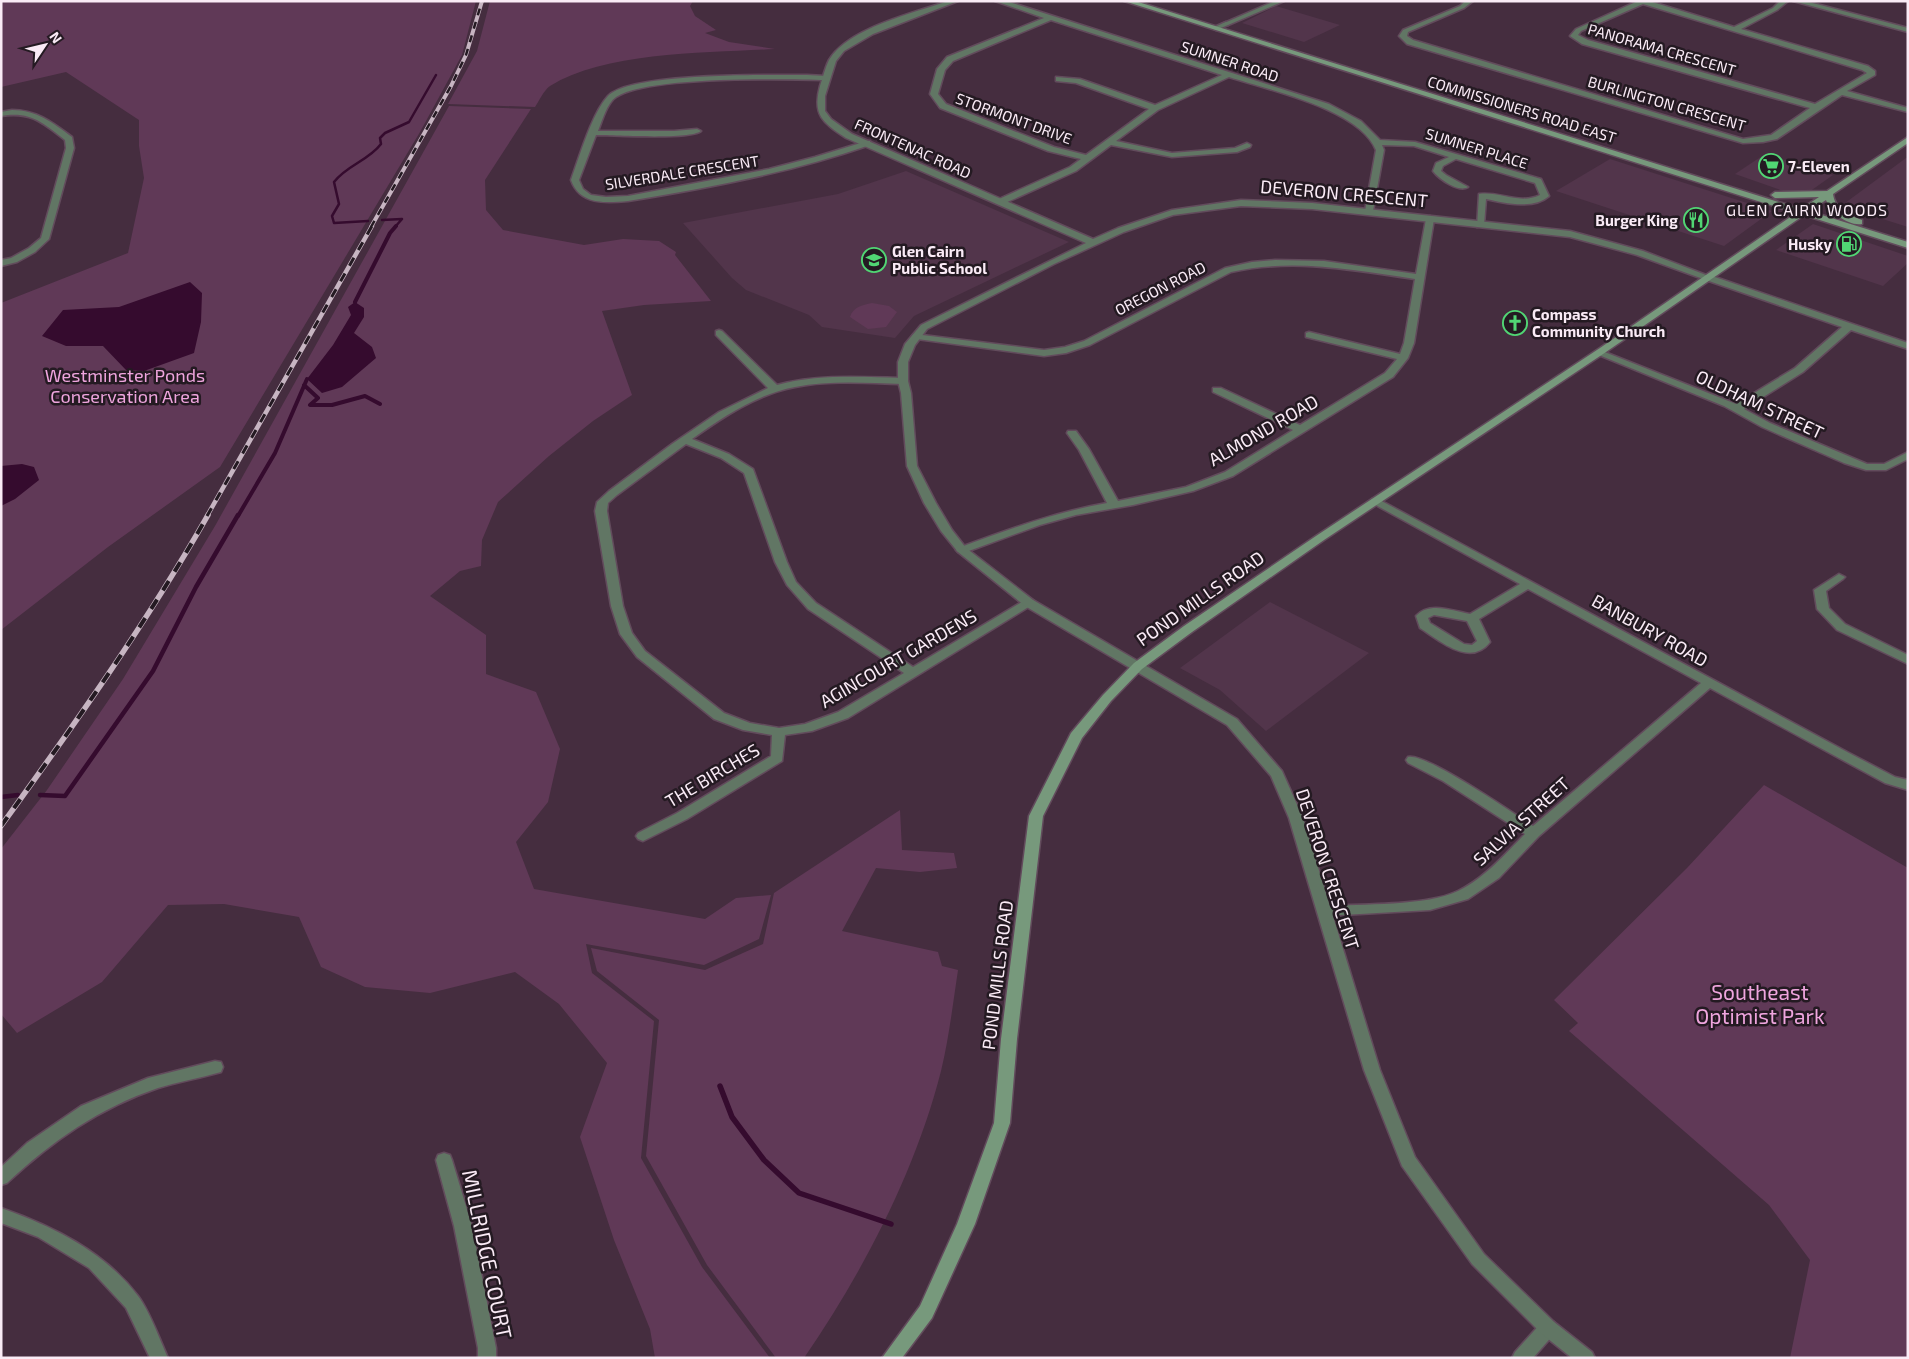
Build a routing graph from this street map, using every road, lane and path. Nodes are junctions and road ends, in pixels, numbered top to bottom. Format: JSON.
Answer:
{"nodes":[{"id":1,"x":955,"y":1,"type":"edge"},
{"id":2,"x":998,"y":1,"type":"edge"},
{"id":3,"x":1127,"y":1,"type":"edge"},
{"id":4,"x":1148,"y":1,"type":"edge"},
{"id":5,"x":1281,"y":1,"type":"edge"},
{"id":6,"x":1470,"y":1,"type":"edge"},
{"id":7,"x":1641,"y":1,"type":"edge"},
{"id":8,"x":1785,"y":1,"type":"edge"},
{"id":9,"x":1796,"y":1,"type":"edge"},
{"id":10,"x":1050,"y":18,"type":"junction"},
{"id":11,"x":1226,"y":24,"type":"junction"},
{"id":12,"x":1216,"y":28,"type":"junction"},
{"id":13,"x":1735,"y":29,"type":"junction"},
{"id":14,"x":1908,"y":30,"type":"edge"},
{"id":15,"x":1228,"y":75,"type":"junction"},
{"id":16,"x":826,"y":78,"type":"junction"},
{"id":17,"x":1059,"y":79,"type":"dead end"},
{"id":18,"x":1841,"y":92,"type":"junction"},
{"id":19,"x":1816,"y":107,"type":"junction"},
{"id":20,"x":1155,"y":108,"type":"junction"},
{"id":21,"x":1908,"y":110,"type":"edge"},
{"id":22,"x":1,"y":114,"type":"edge"},
{"id":23,"x":697,"y":131,"type":"dead end"},
{"id":24,"x":594,"y":133,"type":"junction"},
{"id":25,"x":1908,"y":139,"type":"edge"},
{"id":26,"x":1110,"y":142,"type":"junction"},
{"id":27,"x":1378,"y":142,"type":"junction"},
{"id":28,"x":867,"y":143,"type":"junction"},
{"id":29,"x":1247,"y":145,"type":"dead end"},
{"id":30,"x":1456,"y":156,"type":"junction"},
{"id":31,"x":1087,"y":158,"type":"junction"},
{"id":32,"x":1464,"y":187,"type":"dead end"},
{"id":33,"x":1829,"y":193,"type":"junction"},
{"id":34,"x":1775,"y":195,"type":"junction"},
{"id":35,"x":1758,"y":197,"type":"junction"},
{"id":36,"x":1002,"y":201,"type":"junction"},
{"id":37,"x":1807,"y":209,"type":"junction"},
{"id":38,"x":1369,"y":211,"type":"junction"},
{"id":39,"x":1430,"y":219,"type":"junction"},
{"id":40,"x":1840,"y":223,"type":"junction"},
{"id":41,"x":1861,"y":223,"type":"junction"},
{"id":42,"x":1480,"y":224,"type":"junction"},
{"id":43,"x":1786,"y":224,"type":"junction"},
{"id":44,"x":1908,"y":237,"type":"edge"},
{"id":45,"x":1092,"y":242,"type":"junction"},
{"id":46,"x":1908,"y":244,"type":"edge"},
{"id":47,"x":1,"y":263,"type":"edge"},
{"id":48,"x":1421,"y":277,"type":"junction"},
{"id":49,"x":1709,"y":278,"type":"junction"},
{"id":50,"x":1849,"y":326,"type":"junction"},
{"id":51,"x":720,"y":333,"type":"dead end"},
{"id":52,"x":1309,"y":335,"type":"dead end"},
{"id":53,"x":917,"y":336,"type":"junction"},
{"id":54,"x":1908,"y":346,"type":"edge"},
{"id":55,"x":1599,"y":353,"type":"junction"},
{"id":56,"x":1403,"y":358,"type":"junction"},
{"id":57,"x":903,"y":381,"type":"junction"},
{"id":58,"x":774,"y":388,"type":"junction"},
{"id":59,"x":1217,"y":390,"type":"dead end"},
{"id":60,"x":1736,"y":409,"type":"junction"},
{"id":61,"x":1300,"y":429,"type":"junction"},
{"id":62,"x":1072,"y":433,"type":"dead end"},
{"id":63,"x":686,"y":440,"type":"junction"},
{"id":64,"x":1908,"y":455,"type":"edge"},
{"id":65,"x":1376,"y":501,"type":"junction"},
{"id":66,"x":1114,"y":505,"type":"junction"},
{"id":67,"x":962,"y":550,"type":"junction"},
{"id":68,"x":1839,"y":578,"type":"dead end"},
{"id":69,"x":1528,"y":584,"type":"junction"},
{"id":70,"x":1029,"y":603,"type":"junction"},
{"id":71,"x":1472,"y":618,"type":"junction"},
{"id":72,"x":1908,"y":660,"type":"edge"},
{"id":73,"x":1138,"y":666,"type":"junction"},
{"id":74,"x":912,"y":672,"type":"junction"},
{"id":75,"x":1710,"y":682,"type":"junction"},
{"id":76,"x":779,"y":732,"type":"junction"},
{"id":77,"x":1413,"y":760,"type":"dead end"},
{"id":78,"x":1908,"y":785,"type":"edge"},
{"id":79,"x":1534,"y":833,"type":"junction"},
{"id":80,"x":643,"y":836,"type":"dead end"},
{"id":81,"x":1325,"y":911,"type":"junction"},
{"id":82,"x":215,"y":1067,"type":"dead end"},
{"id":83,"x":444,"y":1160,"type":"dead end"},
{"id":84,"x":1,"y":1178,"type":"edge"},
{"id":85,"x":1,"y":1215,"type":"edge"},
{"id":86,"x":1548,"y":1328,"type":"junction"},
{"id":87,"x":159,"y":1358,"type":"edge"},
{"id":88,"x":487,"y":1358,"type":"edge"},
{"id":89,"x":892,"y":1358,"type":"edge"},
{"id":90,"x":1521,"y":1358,"type":"edge"},
{"id":91,"x":1586,"y":1358,"type":"edge"}],
"edges":[{"from":1,"to":16,"type":"street","name":"FRONTENAC ROAD"},
{"from":2,"to":10,"type":"street","name":"SUMNER ROAD"},
{"from":3,"to":12,"type":"main road","name":"COMMISSIONERS ROAD EAST"},
{"from":4,"to":11,"type":"main road","name":"COMMISSIONERS ROAD EAST"},
{"from":5,"to":11,"type":"street"},
{"from":6,"to":19,"type":"street","name":"BURLINGTON CRESCENT"},
{"from":7,"to":13,"type":"street","name":"BURLINGTON CRESCENT"},
{"from":7,"to":19,"type":"street","name":"PANORAMA CRESCENT"},
{"from":8,"to":13,"type":"street"},
{"from":9,"to":14,"type":"street"},
{"from":10,"to":15,"type":"street","name":"SUMNER ROAD"},
{"from":10,"to":31,"type":"street","name":"STORMONT DRIVE"},
{"from":11,"to":12,"type":"street"},
{"from":11,"to":34,"type":"main road","name":"COMMISSIONERS ROAD EAST"},
{"from":12,"to":35,"type":"main road","name":"COMMISSIONERS ROAD EAST"},
{"from":13,"to":18,"type":"street","name":"BURLINGTON CRESCENT"},
{"from":15,"to":20,"type":"street"},
{"from":15,"to":27,"type":"street","name":"SUMNER ROAD"},
{"from":16,"to":24,"type":"street","name":"SILVERDALE CRESCENT"},
{"from":16,"to":28,"type":"street","name":"FRONTENAC ROAD"},
{"from":17,"to":20,"type":"street"},
{"from":18,"to":19,"type":"street","name":"BURLINGTON CRESCENT"},
{"from":18,"to":21,"type":"street"},
{"from":20,"to":26,"type":"street"},
{"from":22,"to":47,"type":"street"},
{"from":23,"to":24,"type":"street"},
{"from":24,"to":28,"type":"street","name":"SILVERDALE CRESCENT"},
{"from":25,"to":33,"type":"main road","name":"POND MILLS ROAD"},
{"from":26,"to":29,"type":"street"},
{"from":26,"to":31,"type":"street"},
{"from":27,"to":30,"type":"street","name":"SUMNER PLACE"},
{"from":27,"to":38,"type":"street"},
{"from":28,"to":36,"type":"street","name":"FRONTENAC ROAD"},
{"from":30,"to":32,"type":"street"},
{"from":30,"to":42,"type":"street","name":"SUMNER PLACE"},
{"from":31,"to":36,"type":"street"},
{"from":33,"to":34,"type":"main road"},
{"from":33,"to":37,"type":"main road","name":"POND MILLS ROAD"},
{"from":33,"to":41,"type":"main road"},
{"from":34,"to":37,"type":"main road","name":"COMMISSIONERS ROAD EAST"},
{"from":35,"to":37,"type":"main road","name":"COMMISSIONERS ROAD EAST"},
{"from":35,"to":43,"type":"main road"},
{"from":36,"to":45,"type":"street","name":"FRONTENAC ROAD"},
{"from":37,"to":40,"type":"main road","name":"COMMISSIONERS ROAD EAST"},
{"from":37,"to":41,"type":"main road","name":"COMMISSIONERS ROAD EAST"},
{"from":37,"to":43,"type":"main road","name":"POND MILLS ROAD"},
{"from":38,"to":39,"type":"street","name":"DEVERON CRESCENT"},
{"from":38,"to":45,"type":"street","name":"DEVERON CRESCENT"},
{"from":39,"to":42,"type":"street","name":"DEVERON CRESCENT"},
{"from":39,"to":48,"type":"street","name":"ALMOND ROAD"},
{"from":40,"to":43,"type":"main road"},
{"from":40,"to":46,"type":"main road","name":"COMMISSIONERS ROAD EAST"},
{"from":41,"to":44,"type":"main road","name":"COMMISSIONERS ROAD EAST"},
{"from":42,"to":49,"type":"street","name":"DEVERON CRESCENT"},
{"from":43,"to":49,"type":"main road","name":"POND MILLS ROAD"},
{"from":45,"to":53,"type":"street","name":"DEVERON CRESCENT"},
{"from":48,"to":53,"type":"street","name":"OREGON ROAD"},
{"from":48,"to":56,"type":"street","name":"ALMOND ROAD"},
{"from":49,"to":50,"type":"street"},
{"from":49,"to":55,"type":"main road","name":"POND MILLS ROAD"},
{"from":50,"to":54,"type":"street"},
{"from":50,"to":60,"type":"street"},
{"from":51,"to":58,"type":"street"},
{"from":52,"to":56,"type":"street"},
{"from":53,"to":57,"type":"street","name":"DEVERON CRESCENT"},
{"from":55,"to":60,"type":"street","name":"OLDHAM STREET"},
{"from":55,"to":65,"type":"main road","name":"POND MILLS ROAD"},
{"from":56,"to":61,"type":"street","name":"ALMOND ROAD"},
{"from":57,"to":58,"type":"street","name":"AGINCOURT GARDENS"},
{"from":57,"to":67,"type":"street","name":"DEVERON CRESCENT"},
{"from":58,"to":63,"type":"street","name":"AGINCOURT GARDENS"},
{"from":59,"to":61,"type":"street"},
{"from":60,"to":64,"type":"street","name":"OLDHAM STREET"},
{"from":61,"to":66,"type":"street","name":"ALMOND ROAD"},
{"from":62,"to":66,"type":"street"},
{"from":63,"to":74,"type":"street"},
{"from":63,"to":76,"type":"street","name":"AGINCOURT GARDENS"},
{"from":65,"to":69,"type":"street","name":"BANBURY ROAD"},
{"from":65,"to":73,"type":"main road","name":"POND MILLS ROAD"},
{"from":66,"to":67,"type":"street","name":"ALMOND ROAD"},
{"from":67,"to":70,"type":"street","name":"DEVERON CRESCENT"},
{"from":68,"to":72,"type":"street"},
{"from":69,"to":71,"type":"street"},
{"from":69,"to":75,"type":"street","name":"BANBURY ROAD"},
{"from":70,"to":73,"type":"street","name":"DEVERON CRESCENT"},
{"from":70,"to":74,"type":"street","name":"AGINCOURT GARDENS"},
{"from":71,"to":71,"type":"street"},
{"from":73,"to":81,"type":"street","name":"DEVERON CRESCENT"},
{"from":73,"to":89,"type":"main road","name":"POND MILLS ROAD"},
{"from":74,"to":76,"type":"street","name":"AGINCOURT GARDENS"},
{"from":75,"to":78,"type":"street","name":"BANBURY ROAD"},
{"from":75,"to":79,"type":"street","name":"SALVIA STREET"},
{"from":76,"to":80,"type":"street","name":"THE BIRCHES"},
{"from":77,"to":79,"type":"street"},
{"from":79,"to":81,"type":"street","name":"SALVIA STREET"},
{"from":81,"to":86,"type":"street","name":"DEVERON CRESCENT"},
{"from":82,"to":84,"type":"street"},
{"from":83,"to":88,"type":"street","name":"MILLRIDGE COURT"},
{"from":85,"to":87,"type":"street"},
{"from":86,"to":90,"type":"street"},
{"from":86,"to":91,"type":"street","name":"DEVERON CRESCENT"}]}
